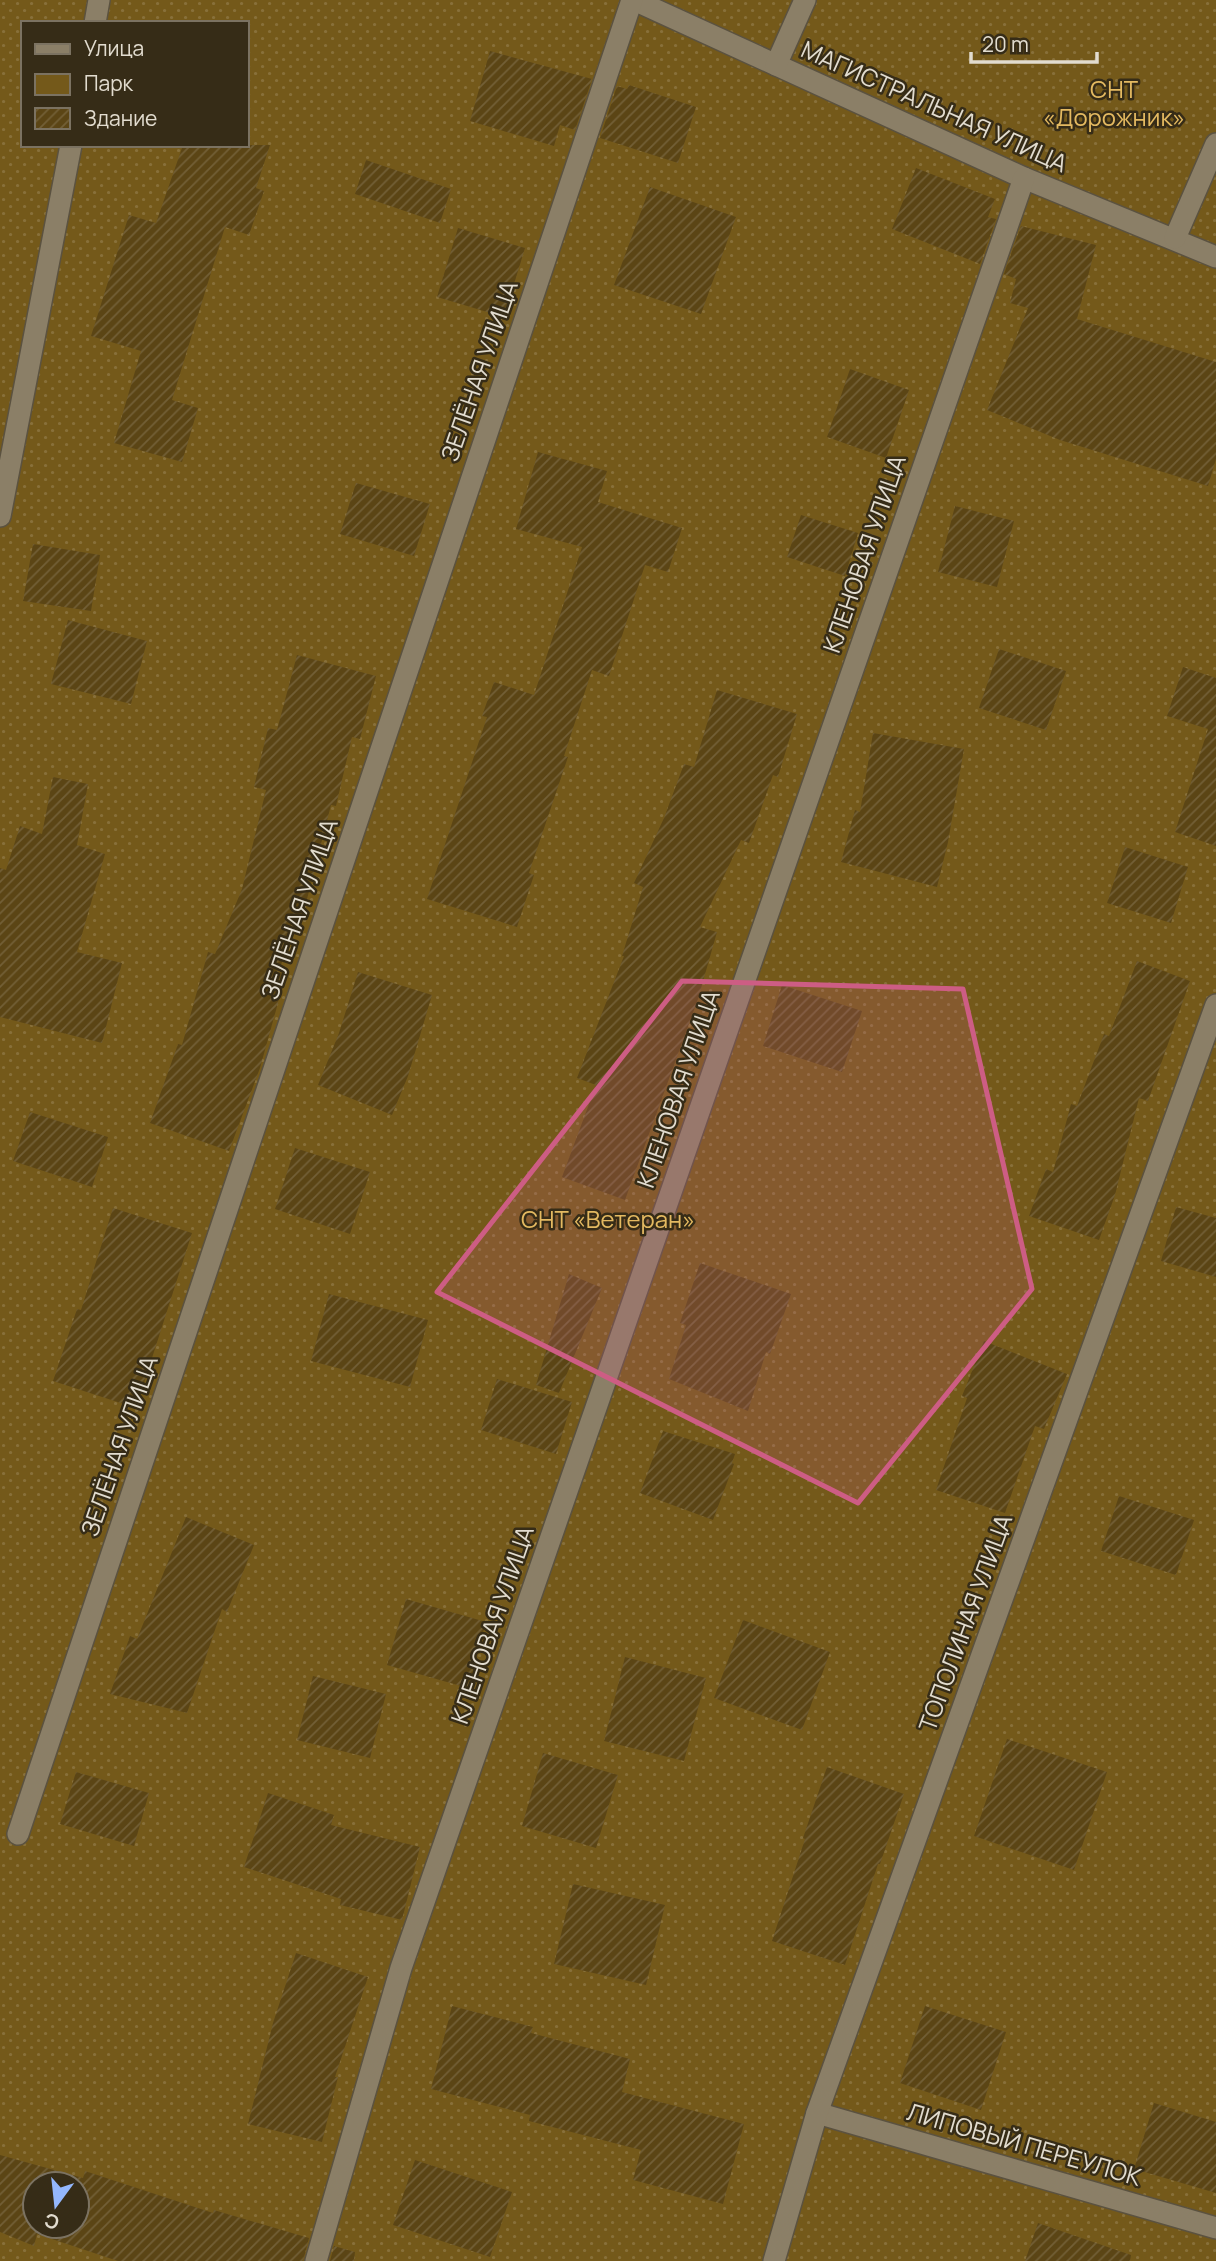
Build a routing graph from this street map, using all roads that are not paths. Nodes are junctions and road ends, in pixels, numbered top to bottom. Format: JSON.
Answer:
{"nodes":[{"id":1,"x":99,"y":0,"type":"edge"},
{"id":2,"x":633,"y":0,"type":"edge"},
{"id":3,"x":806,"y":0,"type":"edge"},
{"id":4,"x":95,"y":21,"type":"edge"},
{"id":5,"x":776,"y":65,"type":"junction"},
{"id":6,"x":1216,"y":144,"type":"edge"},
{"id":7,"x":71,"y":147,"type":"edge"},
{"id":8,"x":1024,"y":177,"type":"junction"},
{"id":9,"x":1175,"y":238,"type":"junction"},
{"id":10,"x":1216,"y":257,"type":"edge"},
{"id":11,"x":0,"y":516,"type":"edge"},
{"id":12,"x":1216,"y":1005,"type":"edge"},
{"id":13,"x":18,"y":1834,"type":"dead end"},
{"id":14,"x":817,"y":2113,"type":"junction"},
{"id":15,"x":1216,"y":2228,"type":"edge"},
{"id":16,"x":316,"y":2261,"type":"edge"},
{"id":17,"x":774,"y":2261,"type":"edge"}],
"edges":[{"from":1,"to":4,"type":"street"},
{"from":2,"to":5,"type":"street","name":"МАГИСТРАЛЬНАЯ УЛИЦА"},
{"from":2,"to":13,"type":"street","name":"ЗЕЛЁНАЯ УЛИЦА"},
{"from":3,"to":5,"type":"street"},
{"from":5,"to":8,"type":"street","name":"МАГИСТРАЛЬНАЯ УЛИЦА"},
{"from":6,"to":9,"type":"street"},
{"from":7,"to":11,"type":"street"},
{"from":8,"to":9,"type":"street","name":"МАГИСТРАЛЬНАЯ УЛИЦА"},
{"from":8,"to":16,"type":"street","name":"КЛЕНОВАЯ УЛИЦА"},
{"from":9,"to":10,"type":"street","name":"МАГИСТРАЛЬНАЯ УЛИЦА"},
{"from":12,"to":14,"type":"street","name":"ТОПОЛИНАЯ УЛИЦА"},
{"from":14,"to":15,"type":"street","name":"ЛИПОВЫЙ ПЕРЕУЛОК"},
{"from":14,"to":17,"type":"street","name":"ТОПОЛИНАЯ УЛИЦА"}]}
